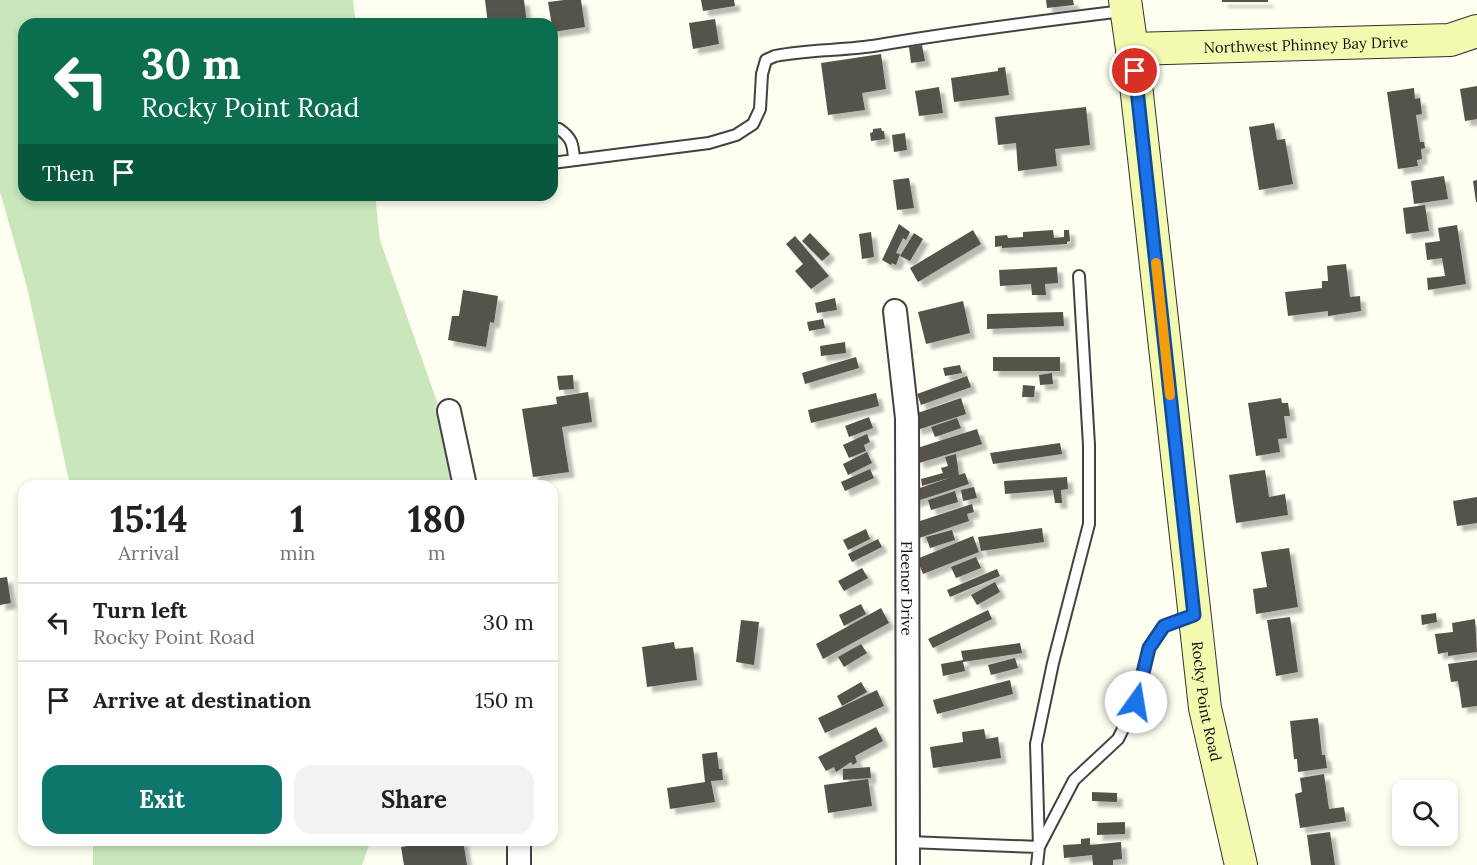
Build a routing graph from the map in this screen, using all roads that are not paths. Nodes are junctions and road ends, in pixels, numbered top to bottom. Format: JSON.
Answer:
{"nodes":[{"id":1,"x":1126,"y":5,"type":"edge"},
{"id":2,"x":1477,"y":32,"type":"edge"},
{"id":3,"x":1132,"y":49,"type":"junction"},
{"id":4,"x":558,"y":129,"type":"edge"},
{"id":5,"x":574,"y":159,"type":"junction"},
{"id":6,"x":558,"y":162,"type":"edge"},
{"id":7,"x":1078,"y":276,"type":"dead end"},
{"id":8,"x":895,"y":311,"type":"dead end"},
{"id":9,"x":449,"y":411,"type":"dead end"},
{"id":10,"x":464,"y":480,"type":"edge"},
{"id":11,"x":1194,"y":615,"type":"junction"},
{"id":12,"x":908,"y":842,"type":"junction"},
{"id":13,"x":519,"y":846,"type":"edge"},
{"id":14,"x":1039,"y":847,"type":"junction"},
{"id":15,"x":519,"y":865,"type":"edge"},
{"id":16,"x":908,"y":865,"type":"edge"},
{"id":17,"x":1037,"y":865,"type":"edge"},
{"id":18,"x":1241,"y":865,"type":"edge"}],
"edges":[{"from":1,"to":3,"type":"street","name":"Rocky Point Road"},
{"from":1,"to":5,"type":"lane"},
{"from":2,"to":3,"type":"street","name":"Northwest Phinney Bay Drive"},
{"from":3,"to":11,"type":"street","name":"Rocky Point Road"},
{"from":4,"to":5,"type":"lane"},
{"from":5,"to":6,"type":"lane"},
{"from":7,"to":14,"type":"lane"},
{"from":8,"to":12,"type":"street","name":"Fleenor Drive"},
{"from":9,"to":10,"type":"street"},
{"from":11,"to":14,"type":"lane"},
{"from":11,"to":18,"type":"street","name":"Rocky Point Road"},
{"from":12,"to":14,"type":"lane"},
{"from":12,"to":16,"type":"street","name":"Fleenor Drive"},
{"from":13,"to":15,"type":"street"},
{"from":14,"to":17,"type":"lane"}]}
